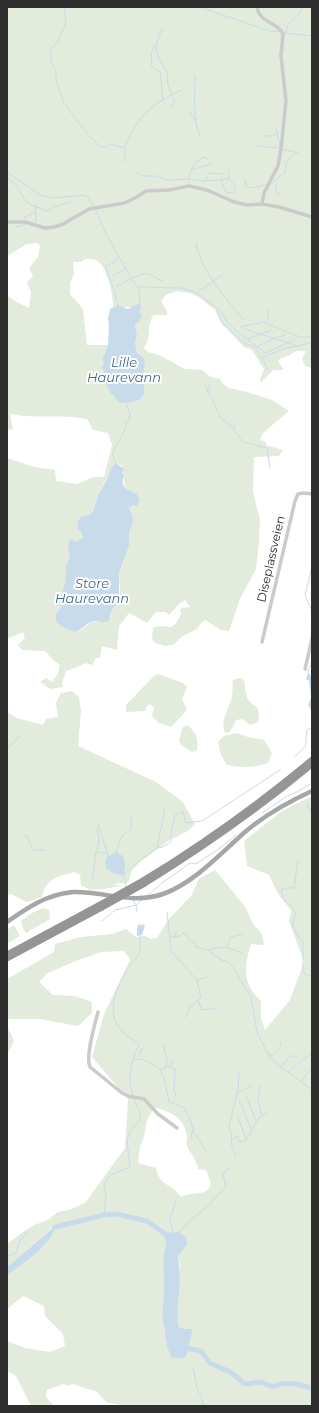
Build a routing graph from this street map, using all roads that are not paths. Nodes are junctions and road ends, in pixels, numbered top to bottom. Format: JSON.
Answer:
{"nodes":[{"id":1,"x":257,"y":7,"type":"edge"},
{"id":2,"x":262,"y":204,"type":"junction"},
{"id":3,"x":312,"y":217,"type":"edge"},
{"id":4,"x":7,"y":222,"type":"edge"},
{"id":5,"x":312,"y":494,"type":"edge"},
{"id":6,"x":312,"y":639,"type":"edge"},
{"id":7,"x":262,"y":642,"type":"dead end"},
{"id":8,"x":305,"y":668,"type":"dead end"},
{"id":9,"x":312,"y":759,"type":"edge"},
{"id":10,"x":312,"y":765,"type":"edge"},
{"id":11,"x":312,"y":792,"type":"edge"},
{"id":12,"x":144,"y":882,"type":"junction"},
{"id":13,"x":101,"y":906,"type":"junction"},
{"id":14,"x":7,"y":922,"type":"edge"},
{"id":15,"x":7,"y":954,"type":"edge"},
{"id":16,"x":7,"y":959,"type":"edge"},
{"id":17,"x":98,"y":1012,"type":"dead end"},
{"id":18,"x":177,"y":1128,"type":"dead end"}],
"edges":[{"from":1,"to":2,"type":"street"},
{"from":2,"to":3,"type":"street"},
{"from":2,"to":4,"type":"street"},
{"from":5,"to":7,"type":"street","name":"Diseplassveien"},
{"from":6,"to":8,"type":"street"},
{"from":9,"to":12,"type":"highway"},
{"from":10,"to":12,"type":"highway"},
{"from":11,"to":14,"type":"main road"},
{"from":12,"to":13,"type":"highway","bridge":true},
{"from":13,"to":15,"type":"highway"},
{"from":13,"to":16,"type":"highway"},
{"from":17,"to":18,"type":"street"}]}
